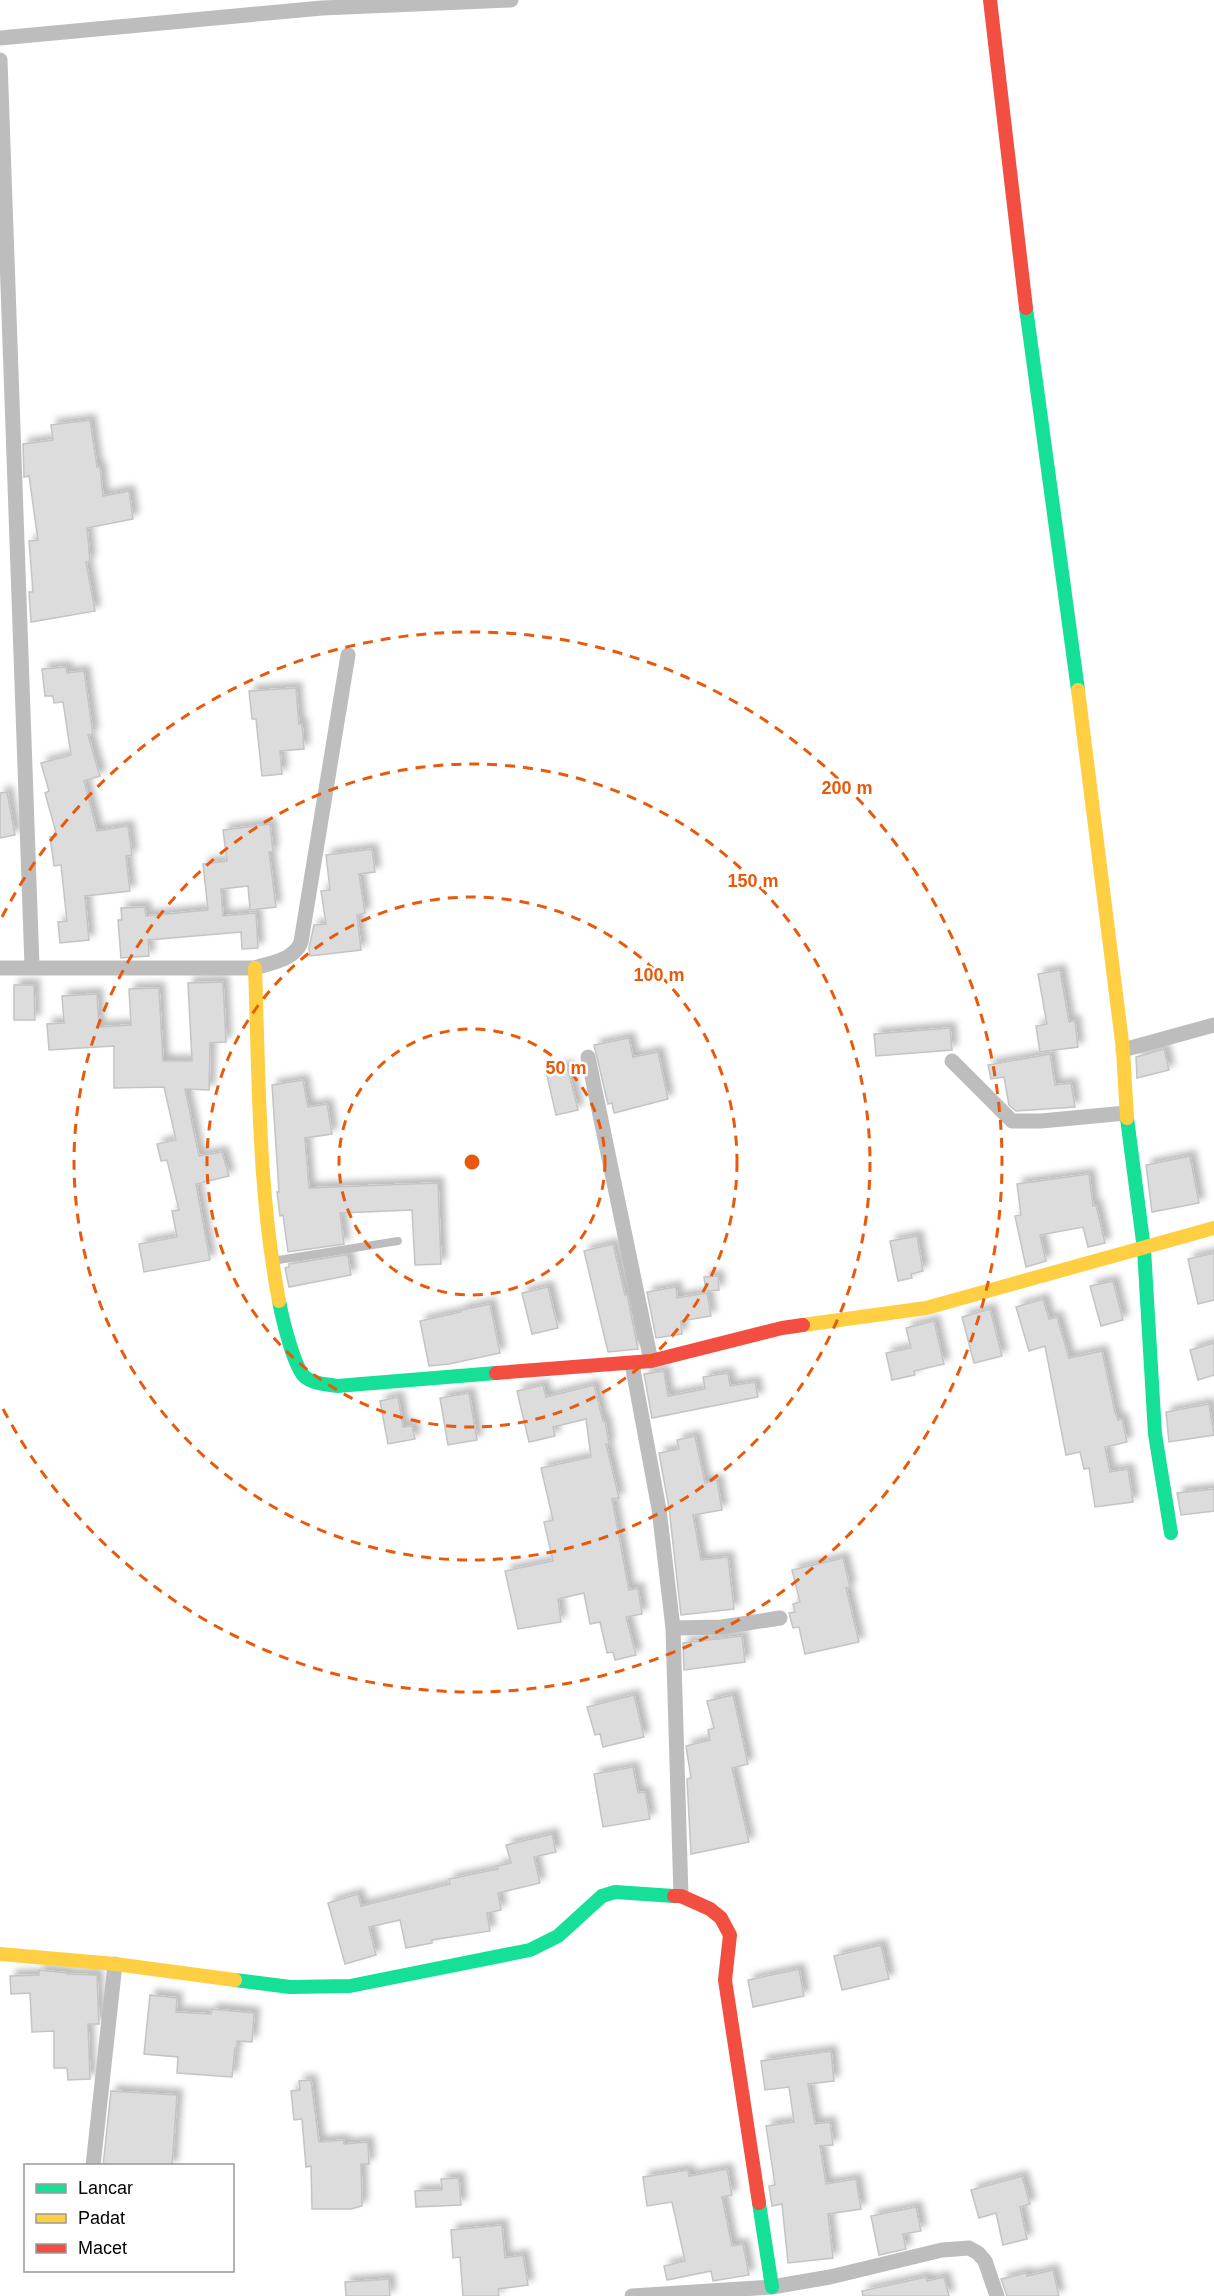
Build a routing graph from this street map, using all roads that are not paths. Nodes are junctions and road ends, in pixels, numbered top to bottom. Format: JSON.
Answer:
{"nodes":[{"id":1,"x":511,"y":0,"type":"edge"},
{"id":2,"x":990,"y":0,"type":"edge"},
{"id":3,"x":0,"y":38,"type":"edge"},
{"id":4,"x":0,"y":60,"type":"edge"},
{"id":5,"x":348,"y":655,"type":"dead end"},
{"id":6,"x":32,"y":966,"type":"junction"},
{"id":7,"x":0,"y":968,"type":"edge"},
{"id":8,"x":255,"y":968,"type":"junction"},
{"id":9,"x":1214,"y":1025,"type":"edge"},
{"id":10,"x":1123,"y":1050,"type":"junction"},
{"id":11,"x":588,"y":1057,"type":"dead end"},
{"id":12,"x":952,"y":1061,"type":"dead end"},
{"id":13,"x":1126,"y":1113,"type":"junction"},
{"id":14,"x":1214,"y":1228,"type":"edge"},
{"id":15,"x":398,"y":1241,"type":"dead end"},
{"id":16,"x":1143,"y":1249,"type":"junction"},
{"id":17,"x":271,"y":1262,"type":"junction"},
{"id":18,"x":651,"y":1361,"type":"junction"},
{"id":19,"x":632,"y":1364,"type":"junction"},
{"id":20,"x":1171,"y":1533,"type":"dead end"},
{"id":21,"x":780,"y":1617,"type":"dead end"},
{"id":22,"x":673,"y":1628,"type":"junction"},
{"id":23,"x":681,"y":1896,"type":"junction"},
{"id":24,"x":0,"y":1954,"type":"edge"},
{"id":25,"x":115,"y":1964,"type":"junction"},
{"id":26,"x":93,"y":2164,"type":"edge"},
{"id":27,"x":772,"y":2287,"type":"junction"},
{"id":28,"x":632,"y":2296,"type":"edge"},
{"id":29,"x":997,"y":2296,"type":"edge"}],
"edges":[{"from":1,"to":3,"type":"street"},
{"from":2,"to":10,"type":"street"},
{"from":4,"to":6,"type":"street"},
{"from":5,"to":8,"type":"street"},
{"from":6,"to":7,"type":"street"},
{"from":6,"to":8,"type":"street"},
{"from":8,"to":17,"type":"street"},
{"from":9,"to":10,"type":"street"},
{"from":10,"to":13,"type":"street"},
{"from":11,"to":18,"type":"street"},
{"from":12,"to":13,"type":"street"},
{"from":13,"to":16,"type":"street"},
{"from":14,"to":16,"type":"street"},
{"from":15,"to":17,"type":"lane"},
{"from":16,"to":18,"type":"street"},
{"from":16,"to":20,"type":"street"},
{"from":17,"to":19,"type":"street"},
{"from":18,"to":19,"type":"street"},
{"from":19,"to":22,"type":"street"},
{"from":21,"to":22,"type":"street"},
{"from":22,"to":23,"type":"street"},
{"from":23,"to":25,"type":"street"},
{"from":23,"to":27,"type":"street"},
{"from":24,"to":25,"type":"street"},
{"from":25,"to":26,"type":"street"},
{"from":27,"to":28,"type":"street"},
{"from":27,"to":29,"type":"street"}]}
